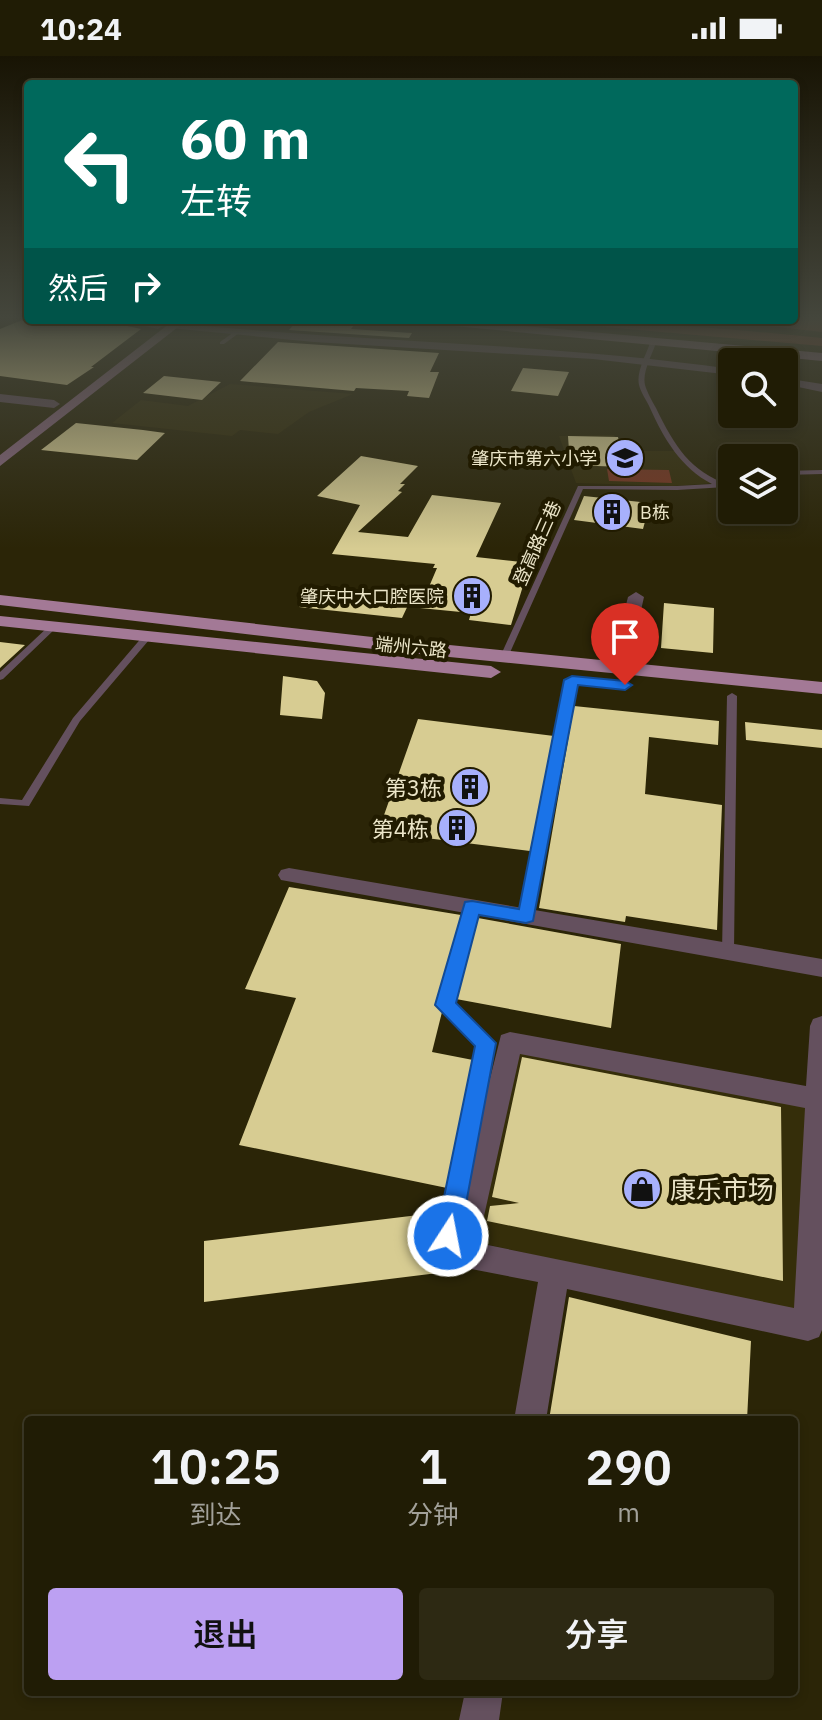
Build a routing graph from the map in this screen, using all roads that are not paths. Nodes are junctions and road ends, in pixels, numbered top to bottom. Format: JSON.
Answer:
{"nodes":[{"id":1,"x":69,"y":394,"type":"edge"},
{"id":2,"x":84,"y":394,"type":"edge"},
{"id":3,"x":647,"y":394,"type":"edge"},
{"id":4,"x":0,"y":398,"type":"edge"},
{"id":5,"x":54,"y":404,"type":"junction"},
{"id":6,"x":0,"y":445,"type":"edge"},
{"id":7,"x":0,"y":462,"type":"edge"},
{"id":8,"x":822,"y":472,"type":"edge"},
{"id":9,"x":798,"y":473,"type":"edge"},
{"id":10,"x":718,"y":481,"type":"edge"},
{"id":11,"x":718,"y":485,"type":"edge"},
{"id":12,"x":636,"y":597,"type":"dead end"},
{"id":13,"x":0,"y":600,"type":"edge"},
{"id":14,"x":0,"y":621,"type":"edge"},
{"id":15,"x":52,"y":628,"type":"junction"},
{"id":16,"x":146,"y":638,"type":"junction"},
{"id":17,"x":504,"y":657,"type":"junction"},
{"id":18,"x":619,"y":668,"type":"junction"},
{"id":19,"x":0,"y":677,"type":"edge"},
{"id":20,"x":572,"y":680,"type":"junction"},
{"id":21,"x":822,"y":688,"type":"edge"},
{"id":22,"x":732,"y":696,"type":"junction"},
{"id":23,"x":822,"y":705,"type":"edge"},
{"id":24,"x":0,"y":801,"type":"edge"},
{"id":25,"x":289,"y":875,"type":"dead end"},
{"id":26,"x":472,"y":907,"type":"junction"},
{"id":27,"x":526,"y":916,"type":"junction"},
{"id":28,"x":728,"y":951,"type":"junction"},
{"id":29,"x":822,"y":968,"type":"edge"},
{"id":30,"x":822,"y":1026,"type":"edge"},
{"id":31,"x":820,"y":1100,"type":"edge"},
{"id":32,"x":448,"y":1236,"type":"dead end"},
{"id":33,"x":555,"y":1272,"type":"junction"},
{"id":34,"x":531,"y":1416,"type":"edge"},
{"id":35,"x":483,"y":1696,"type":"edge"},
{"id":36,"x":479,"y":1720,"type":"edge"}],
"edges":[{"from":1,"to":5,"type":"main road"},
{"from":2,"to":7,"type":"main road"},
{"from":3,"to":10,"type":"lane"},
{"from":4,"to":5,"type":"street"},
{"from":5,"to":6,"type":"main road"},
{"from":8,"to":9,"type":"lane"},
{"from":11,"to":17,"type":"lane","name":"登高路三巷"},
{"from":12,"to":18,"type":"street"},
{"from":13,"to":17,"type":"main road","name":"端州六路"},
{"from":14,"to":15,"type":"main road","name":"端州六路"},
{"from":15,"to":16,"type":"main road","name":"端州六路"},
{"from":15,"to":19,"type":"lane"},
{"from":16,"to":20,"type":"main road","name":"端州六路"},
{"from":16,"to":24,"type":"lane"},
{"from":17,"to":18,"type":"main road","name":"端州六路"},
{"from":18,"to":21,"type":"main road","name":"端州六路"},
{"from":20,"to":22,"type":"main road","name":"端州六路"},
{"from":20,"to":27,"type":"lane"},
{"from":22,"to":23,"type":"main road","name":"端州六路"},
{"from":22,"to":28,"type":"lane"},
{"from":25,"to":26,"type":"street"},
{"from":26,"to":27,"type":"street"},
{"from":26,"to":32,"type":"lane"},
{"from":27,"to":28,"type":"street"},
{"from":28,"to":29,"type":"street"},
{"from":30,"to":31,"type":"street"},
{"from":31,"to":33,"type":"street"},
{"from":31,"to":33,"type":"street"},
{"from":33,"to":34,"type":"street"},
{"from":35,"to":36,"type":"street"}]}
